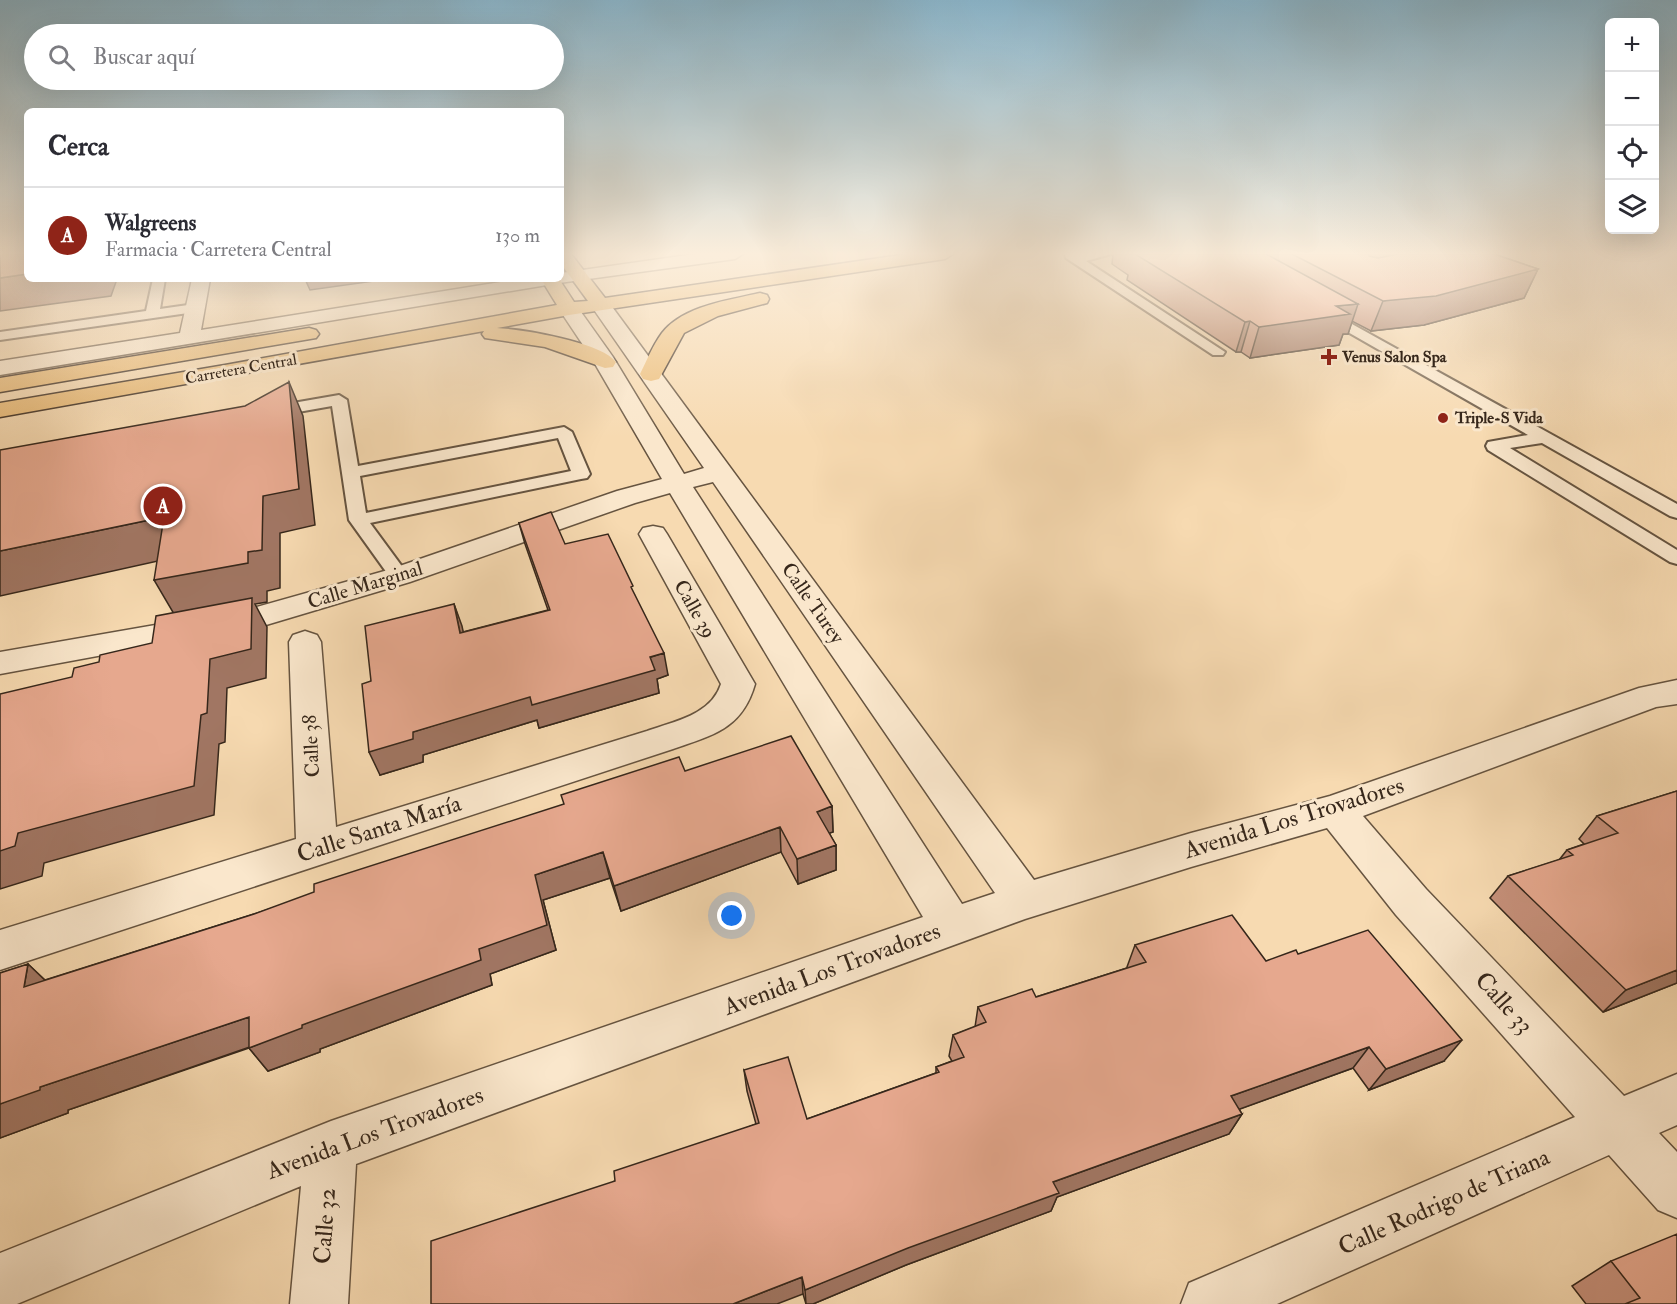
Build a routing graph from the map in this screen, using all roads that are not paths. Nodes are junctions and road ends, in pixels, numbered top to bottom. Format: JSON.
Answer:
{"nodes":[{"id":1,"x":146,"y":315,"type":"edge"},
{"id":2,"x":194,"y":315,"type":"edge"},
{"id":3,"x":365,"y":315,"type":"edge"},
{"id":4,"x":407,"y":315,"type":"edge"},
{"id":5,"x":488,"y":315,"type":"edge"},
{"id":6,"x":582,"y":315,"type":"edge"},
{"id":7,"x":595,"y":315,"type":"edge"},
{"id":8,"x":704,"y":315,"type":"edge"},
{"id":9,"x":1161,"y":315,"type":"edge"},
{"id":10,"x":1328,"y":315,"type":"edge"},
{"id":11,"x":436,"y":333,"type":"junction"},
{"id":12,"x":0,"y":336,"type":"edge"},
{"id":13,"x":189,"y":339,"type":"junction"},
{"id":14,"x":1218,"y":352,"type":"dead end"},
{"id":15,"x":605,"y":362,"type":"junction"},
{"id":16,"x":0,"y":368,"type":"edge"},
{"id":17,"x":651,"y":374,"type":"junction"},
{"id":18,"x":0,"y":385,"type":"edge"},
{"id":19,"x":0,"y":410,"type":"edge"},
{"id":20,"x":257,"y":414,"type":"edge"},
{"id":21,"x":1545,"y":437,"type":"junction"},
{"id":22,"x":350,"y":472,"type":"junction"},
{"id":23,"x":720,"y":472,"type":"junction"},
{"id":24,"x":677,"y":483,"type":"junction"},
{"id":25,"x":1677,"y":512,"type":"edge"},
{"id":26,"x":357,"y":520,"type":"junction"},
{"id":27,"x":653,"y":534,"type":"dead end"},
{"id":28,"x":1677,"y":558,"type":"edge"},
{"id":29,"x":399,"y":576,"type":"junction"},
{"id":30,"x":305,"y":642,"type":"dead end"},
{"id":31,"x":0,"y":663,"type":"edge"},
{"id":32,"x":738,"y":684,"type":"joint"},
{"id":33,"x":1668,"y":701,"type":"edge"},
{"id":34,"x":1335,"y":810,"type":"junction"},
{"id":35,"x":317,"y":849,"type":"junction"},
{"id":36,"x":1025,"y":901,"type":"junction"},
{"id":37,"x":952,"y":927,"type":"junction"},
{"id":38,"x":0,"y":950,"type":"edge"},
{"id":39,"x":1677,"y":1100,"type":"edge"},
{"id":40,"x":1616,"y":1126,"type":"junction"},
{"id":41,"x":331,"y":1147,"type":"junction"},
{"id":42,"x":1677,"y":1191,"type":"edge"},
{"id":43,"x":0,"y":1282,"type":"edge"},
{"id":44,"x":320,"y":1304,"type":"edge"},
{"id":45,"x":1210,"y":1304,"type":"edge"}],
"edges":[{"from":1,"to":12,"type":"lane"},
{"from":2,"to":13,"type":"street"},
{"from":3,"to":13,"type":"street"},
{"from":4,"to":18,"type":"main road","name":"Carretera Central"},
{"from":5,"to":11,"type":"main road","name":"Carretera Central"},
{"from":6,"to":15,"type":"street"},
{"from":7,"to":17,"type":"street","name":"Calle Turey"},
{"from":8,"to":17,"type":"main road"},
{"from":9,"to":14,"type":"lane"},
{"from":10,"to":21,"type":"lane"},
{"from":11,"to":15,"type":"main road"},
{"from":11,"to":19,"type":"main road","name":"Carretera Central"},
{"from":13,"to":16,"type":"street"},
{"from":15,"to":24,"type":"street"},
{"from":17,"to":23,"type":"street","name":"Calle Turey"},
{"from":20,"to":22,"type":"lane"},
{"from":21,"to":25,"type":"lane"},
{"from":21,"to":28,"type":"lane"},
{"from":22,"to":26,"type":"lane"},
{"from":22,"to":26,"type":"lane"},
{"from":23,"to":24,"type":"street","name":"Calle Marginal"},
{"from":23,"to":36,"type":"street","name":"Calle Turey"},
{"from":24,"to":29,"type":"street","name":"Calle Marginal"},
{"from":24,"to":37,"type":"street"},
{"from":26,"to":29,"type":"lane"},
{"from":27,"to":32,"type":"street","name":"Calle 39"},
{"from":29,"to":31,"type":"street","name":"Calle Marginal"},
{"from":30,"to":35,"type":"street","name":"Calle 38"},
{"from":32,"to":35,"type":"street","name":"Calle Santa María"},
{"from":33,"to":34,"type":"street","name":"Avenida Los Trovadores"},
{"from":34,"to":36,"type":"street","name":"Avenida Los Trovadores"},
{"from":34,"to":40,"type":"street","name":"Calle 33"},
{"from":35,"to":38,"type":"street","name":"Calle Santa María"},
{"from":36,"to":37,"type":"street","name":"Avenida Los Trovadores"},
{"from":37,"to":41,"type":"street","name":"Avenida Los Trovadores"},
{"from":39,"to":40,"type":"street","name":"Calle Rodrigo de Triana"},
{"from":40,"to":42,"type":"street","name":"Calle 33"},
{"from":40,"to":45,"type":"street","name":"Calle Rodrigo de Triana"},
{"from":41,"to":43,"type":"street","name":"Avenida Los Trovadores"},
{"from":41,"to":44,"type":"street","name":"Calle 32"}]}
